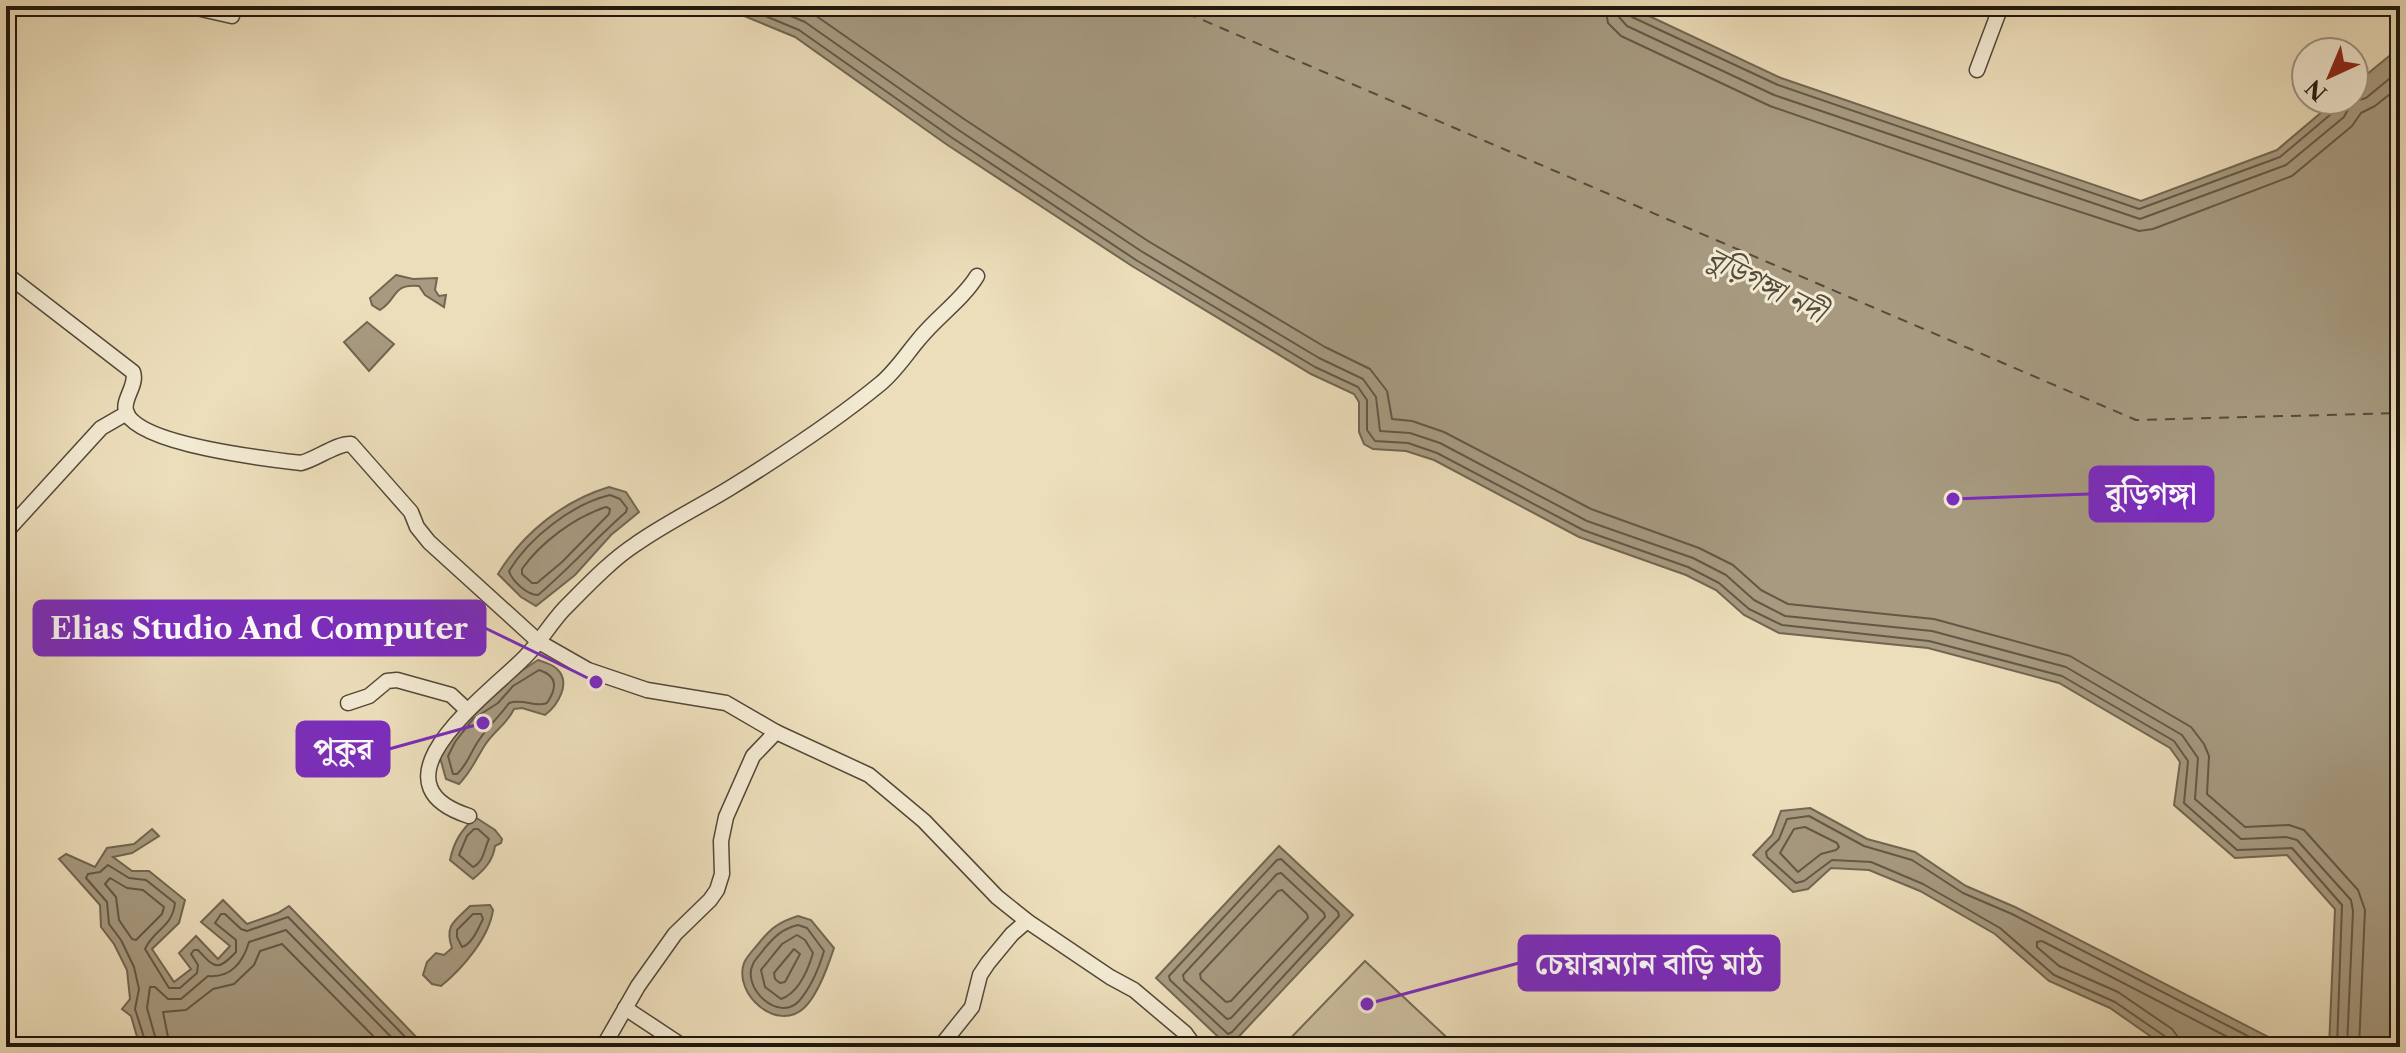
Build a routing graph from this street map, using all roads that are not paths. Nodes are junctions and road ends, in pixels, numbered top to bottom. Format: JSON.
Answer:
{"nodes":[{"id":1,"x":188,"y":6,"type":"edge"},
{"id":2,"x":2001,"y":6,"type":"edge"},
{"id":3,"x":232,"y":16,"type":"dead end"},
{"id":4,"x":1977,"y":70,"type":"dead end"},
{"id":5,"x":6,"y":274,"type":"edge"},
{"id":6,"x":977,"y":276,"type":"dead end"},
{"id":7,"x":127,"y":413,"type":"junction"},
{"id":8,"x":6,"y":532,"type":"edge"},
{"id":9,"x":539,"y":642,"type":"junction"},
{"id":10,"x":348,"y":703,"type":"dead end"},
{"id":11,"x":467,"y":710,"type":"junction"},
{"id":12,"x":776,"y":732,"type":"junction"},
{"id":13,"x":469,"y":816,"type":"dead end"},
{"id":14,"x":1027,"y":921,"type":"junction"},
{"id":15,"x":625,"y":1008,"type":"junction"},
{"id":16,"x":603,"y":1047,"type":"edge"},
{"id":17,"x":684,"y":1047,"type":"edge"},
{"id":18,"x":940,"y":1047,"type":"edge"},
{"id":19,"x":1195,"y":1047,"type":"edge"}],
"edges":[{"from":1,"to":3,"type":"street"},
{"from":2,"to":4,"type":"street"},
{"from":5,"to":7,"type":"street"},
{"from":6,"to":9,"type":"street"},
{"from":7,"to":8,"type":"street"},
{"from":7,"to":9,"type":"street"},
{"from":9,"to":11,"type":"street"},
{"from":9,"to":12,"type":"street"},
{"from":10,"to":11,"type":"street"},
{"from":11,"to":13,"type":"street"},
{"from":12,"to":14,"type":"street"},
{"from":12,"to":15,"type":"street"},
{"from":14,"to":18,"type":"street"},
{"from":14,"to":19,"type":"street"},
{"from":15,"to":16,"type":"street"},
{"from":15,"to":17,"type":"street"}]}
